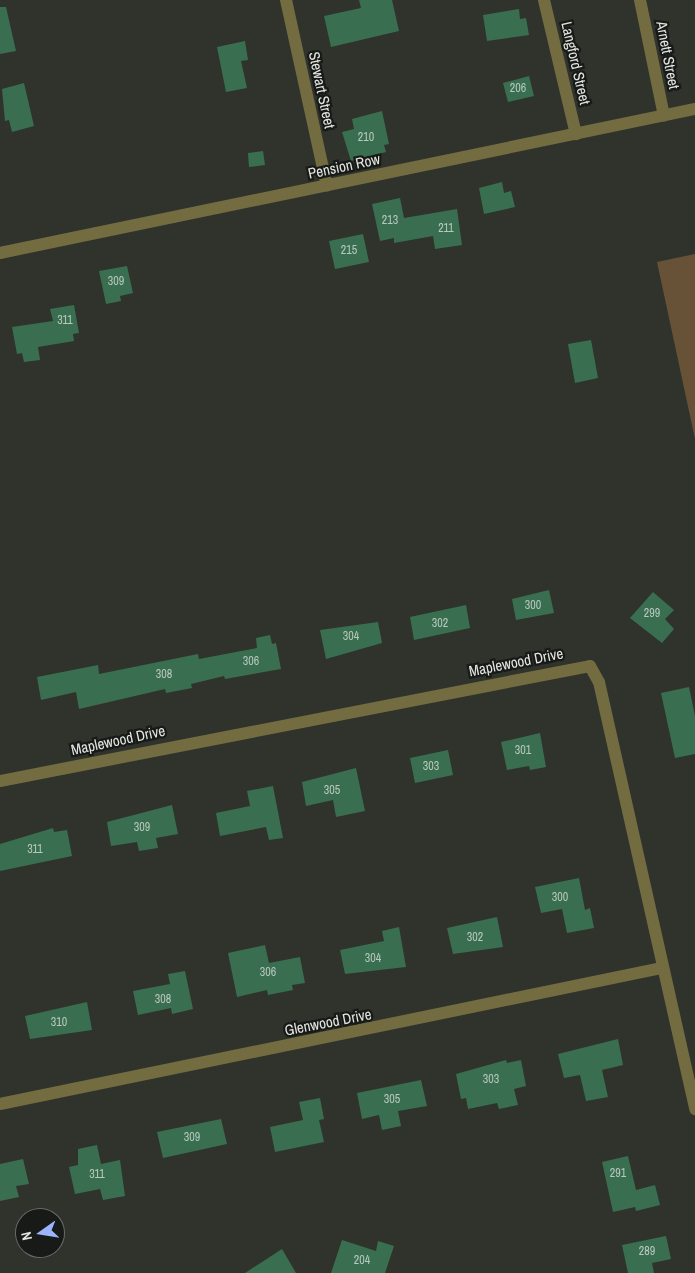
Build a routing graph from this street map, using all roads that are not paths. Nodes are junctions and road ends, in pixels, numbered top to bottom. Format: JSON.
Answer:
{"nodes":[{"id":1,"x":286,"y":0,"type":"edge"},
{"id":2,"x":544,"y":0,"type":"edge"},
{"id":3,"x":640,"y":0,"type":"edge"},
{"id":4,"x":695,"y":109,"type":"edge"},
{"id":5,"x":664,"y":116,"type":"junction"},
{"id":6,"x":576,"y":134,"type":"junction"},
{"id":7,"x":327,"y":186,"type":"junction"},
{"id":8,"x":0,"y":253,"type":"edge"},
{"id":9,"x":0,"y":781,"type":"edge"},
{"id":10,"x":662,"y":968,"type":"junction"},
{"id":11,"x":0,"y":1104,"type":"edge"},
{"id":12,"x":695,"y":1109,"type":"edge"}],
"edges":[{"from":1,"to":7,"type":"street","name":"Stewart Street"},
{"from":2,"to":6,"type":"street","name":"Langford Street"},
{"from":3,"to":5,"type":"street","name":"Arnett Street"},
{"from":4,"to":5,"type":"street","name":"Pension Row"},
{"from":5,"to":6,"type":"street","name":"Pension Row"},
{"from":6,"to":7,"type":"street","name":"Pension Row"},
{"from":7,"to":8,"type":"street","name":"Pension Row"},
{"from":9,"to":10,"type":"street","name":"Maplewood Drive"},
{"from":10,"to":11,"type":"street","name":"Glenwood Drive"},
{"from":10,"to":12,"type":"street","name":"Maplewood Drive"}]}
